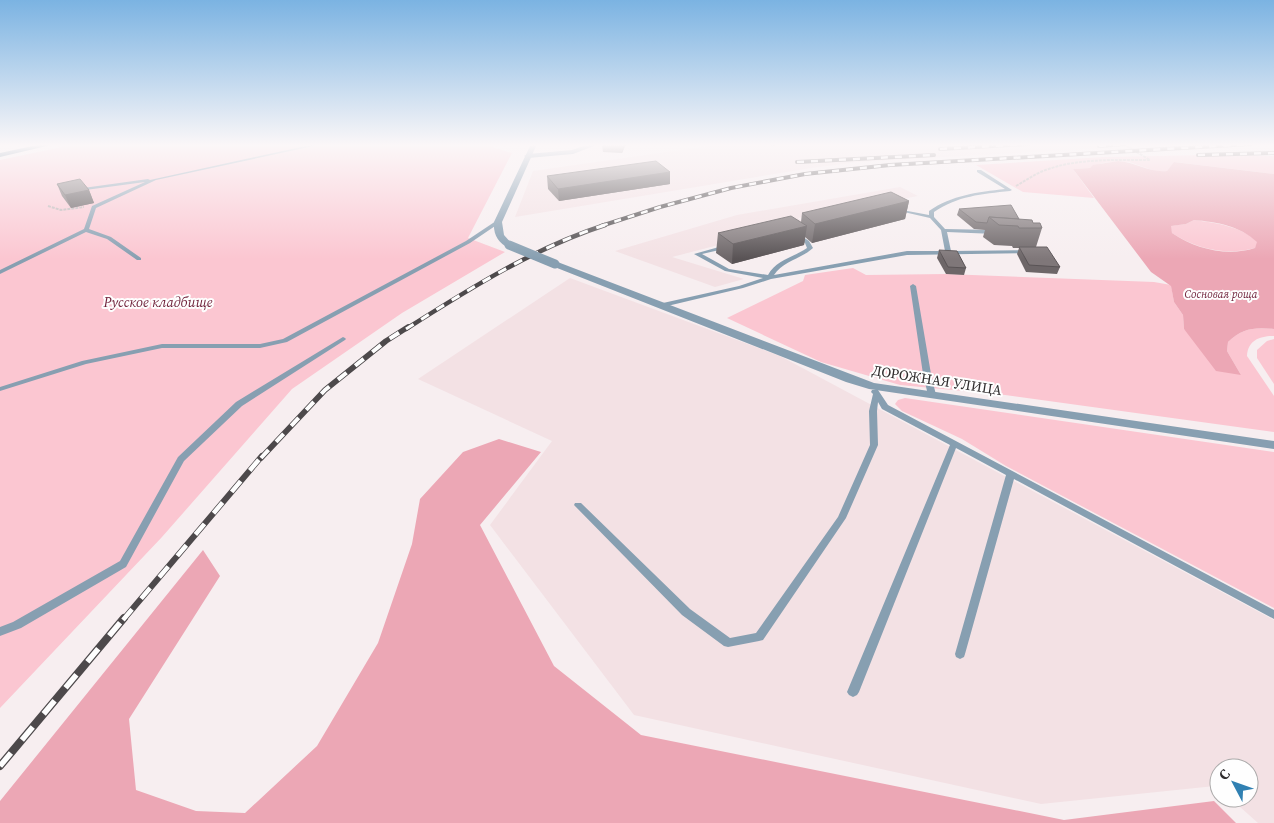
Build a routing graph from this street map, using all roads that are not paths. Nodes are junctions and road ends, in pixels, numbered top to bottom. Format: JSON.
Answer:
{"nodes":[{"id":1,"x":136,"y":182,"type":"edge"},
{"id":2,"x":150,"y":182,"type":"edge"},
{"id":3,"x":516,"y":182,"type":"edge"},
{"id":4,"x":998,"y":182,"type":"edge"},
{"id":5,"x":78,"y":190,"type":"edge"},
{"id":6,"x":886,"y":208,"type":"edge"},
{"id":7,"x":932,"y":217,"type":"junction"},
{"id":8,"x":498,"y":222,"type":"junction"},
{"id":9,"x":800,"y":229,"type":"edge"},
{"id":10,"x":86,"y":230,"type":"junction"},
{"id":11,"x":944,"y":230,"type":"junction"},
{"id":12,"x":1002,"y":233,"type":"edge"},
{"id":13,"x":735,"y":245,"type":"edge"},
{"id":14,"x":948,"y":252,"type":"junction"},
{"id":15,"x":1033,"y":252,"type":"edge"},
{"id":16,"x":139,"y":260,"type":"dead end"},
{"id":17,"x":0,"y":272,"type":"edge"},
{"id":18,"x":770,"y":277,"type":"junction"},
{"id":19,"x":913,"y":286,"type":"dead end"},
{"id":20,"x":663,"y":304,"type":"junction"},
{"id":21,"x":343,"y":339,"type":"dead end"},
{"id":22,"x":0,"y":389,"type":"edge"},
{"id":23,"x":874,"y":390,"type":"junction"},
{"id":24,"x":932,"y":395,"type":"junction"},
{"id":25,"x":954,"y":444,"type":"junction"},
{"id":26,"x":1274,"y":445,"type":"edge"},
{"id":27,"x":1010,"y":474,"type":"junction"},
{"id":28,"x":578,"y":505,"type":"dead end"},
{"id":29,"x":1274,"y":615,"type":"edge"},
{"id":30,"x":0,"y":632,"type":"edge"},
{"id":31,"x":960,"y":654,"type":"dead end"},
{"id":32,"x":853,"y":692,"type":"dead end"}],
"edges":[{"from":1,"to":5,"type":"lane"},
{"from":2,"to":10,"type":"lane"},
{"from":3,"to":8,"type":"street"},
{"from":4,"to":7,"type":"lane"},
{"from":6,"to":7,"type":"lane"},
{"from":7,"to":11,"type":"lane"},
{"from":8,"to":20,"type":"street","name":"ДОРОЖНАЯ УЛИЦА","bridge":true},
{"from":8,"to":22,"type":"lane"},
{"from":9,"to":18,"type":"lane"},
{"from":10,"to":16,"type":"lane"},
{"from":10,"to":17,"type":"lane"},
{"from":11,"to":12,"type":"lane"},
{"from":11,"to":14,"type":"lane"},
{"from":13,"to":18,"type":"lane"},
{"from":14,"to":15,"type":"lane"},
{"from":14,"to":18,"type":"lane"},
{"from":18,"to":20,"type":"lane"},
{"from":19,"to":24,"type":"lane"},
{"from":20,"to":23,"type":"street","name":"ДОРОЖНАЯ УЛИЦА"},
{"from":21,"to":30,"type":"lane"},
{"from":23,"to":24,"type":"street","name":"ДОРОЖНАЯ УЛИЦА"},
{"from":23,"to":25,"type":"lane"},
{"from":23,"to":28,"type":"lane"},
{"from":24,"to":26,"type":"street","name":"ДОРОЖНАЯ УЛИЦА"},
{"from":25,"to":27,"type":"lane"},
{"from":25,"to":32,"type":"lane"},
{"from":27,"to":29,"type":"lane"},
{"from":27,"to":31,"type":"lane"}]}
